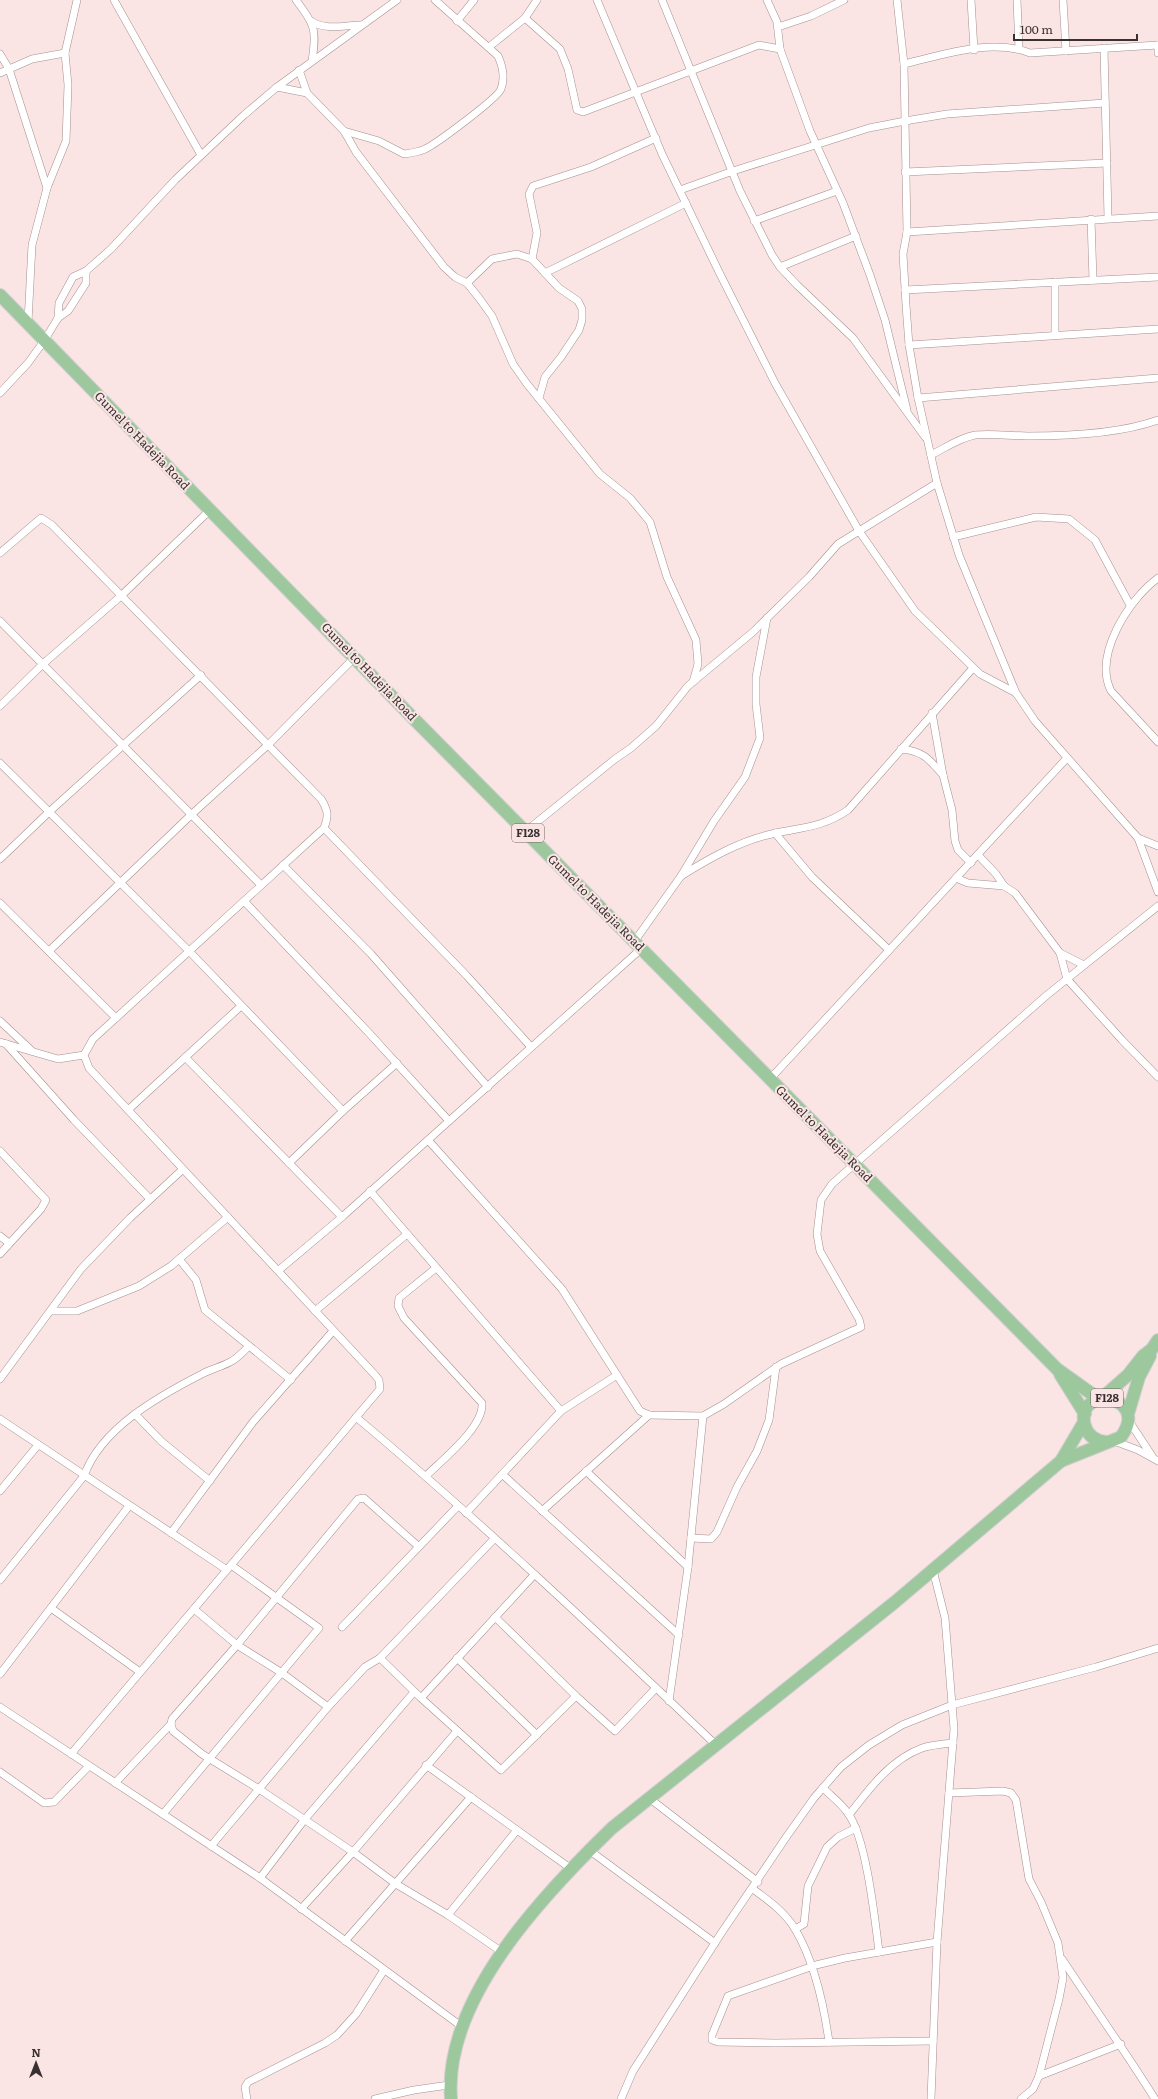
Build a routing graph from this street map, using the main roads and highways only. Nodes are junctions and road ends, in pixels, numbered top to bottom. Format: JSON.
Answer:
{"nodes":[{"id":1,"x":0,"y":295,"type":"edge"},
{"id":2,"x":1155,"y":1344,"type":"edge"},
{"id":3,"x":1057,"y":1369,"type":"junction"},
{"id":4,"x":1101,"y":1399,"type":"junction"},
{"id":5,"x":1084,"y":1418,"type":"junction"},
{"id":6,"x":1128,"y":1418,"type":"junction"},
{"id":7,"x":1110,"y":1442,"type":"junction"},
{"id":8,"x":1061,"y":1461,"type":"junction"},
{"id":9,"x":450,"y":2099,"type":"edge"}],
"edges":[{"from":1,"to":3,"type":"main road","name":"Gumel to Hadejia Road","number":"F128"},
{"from":2,"to":4,"type":"main road","number":"F128"},
{"from":2,"to":6,"type":"main road","number":"F128"},
{"from":3,"to":4,"type":"main road","name":"Gumel to Hadejia Road","number":"F128"},
{"from":3,"to":5,"type":"main road","number":"F128"},
{"from":4,"to":5,"type":"main road","number":"F128"},
{"from":4,"to":6,"type":"main road","number":"F128"},
{"from":5,"to":7,"type":"main road","number":"F128"},
{"from":5,"to":8,"type":"main road"},
{"from":6,"to":7,"type":"main road","number":"F128"},
{"from":7,"to":8,"type":"main road"},
{"from":8,"to":9,"type":"main road"}]}
